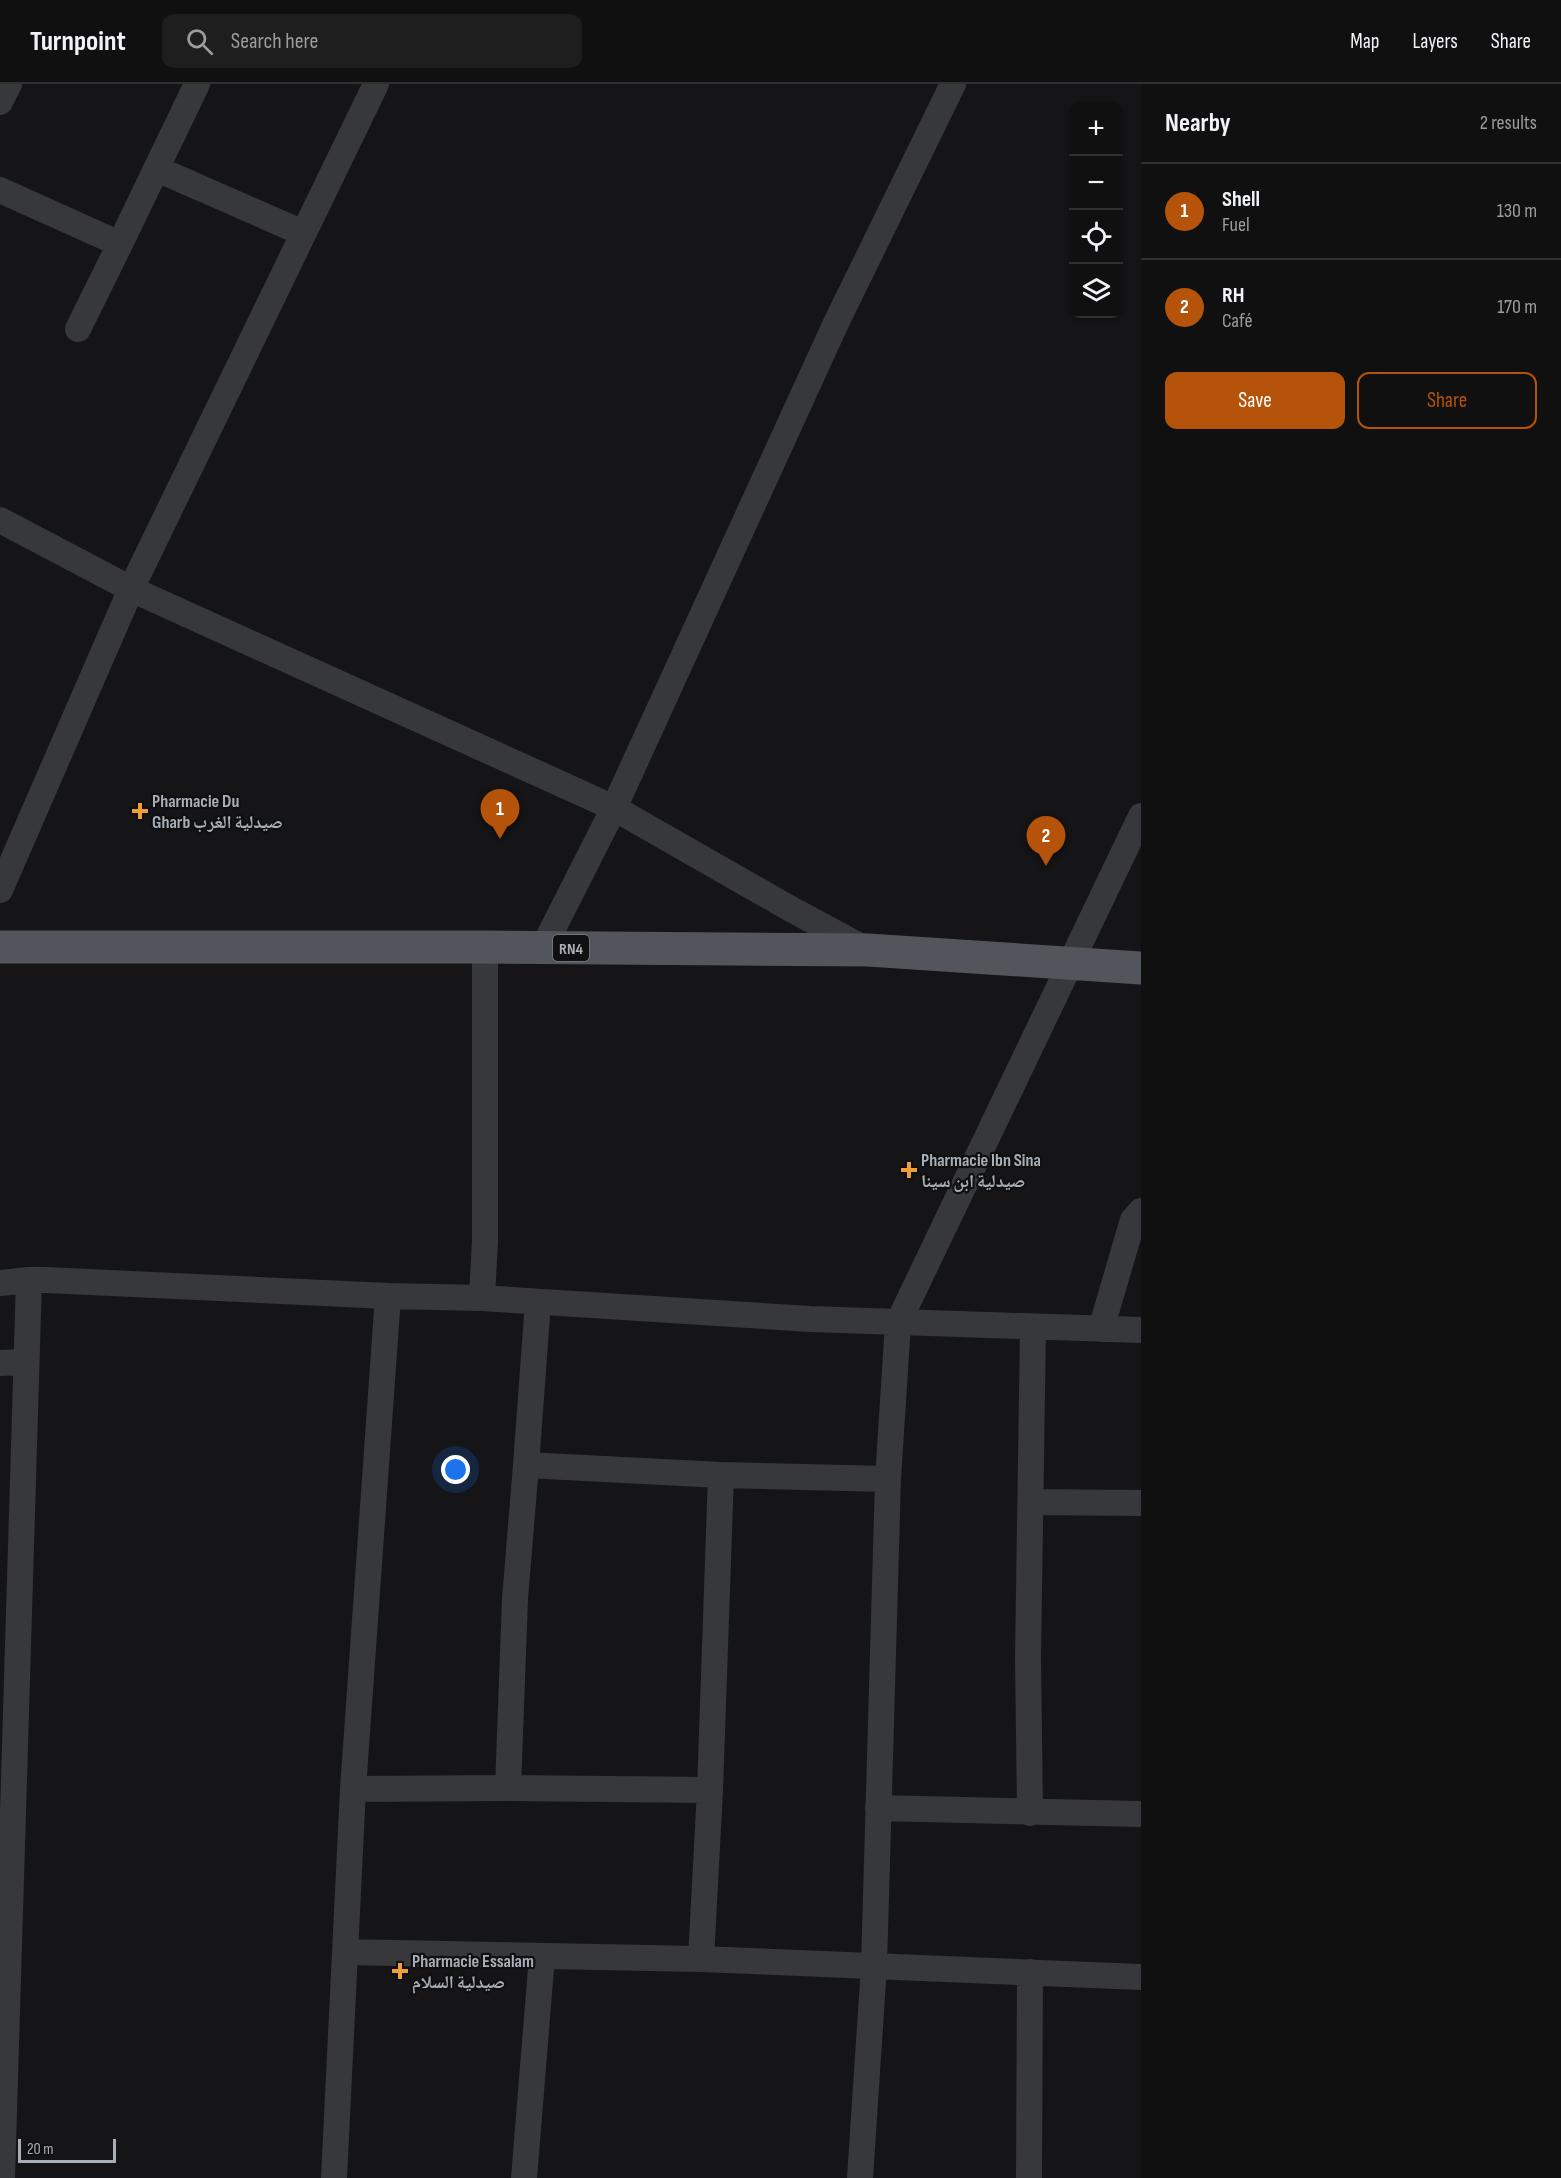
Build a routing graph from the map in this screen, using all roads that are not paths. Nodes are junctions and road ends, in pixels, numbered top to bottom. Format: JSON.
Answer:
{"nodes":[{"id":1,"x":9,"y":84,"type":"edge"},
{"id":2,"x":197,"y":84,"type":"edge"},
{"id":3,"x":376,"y":84,"type":"edge"},
{"id":4,"x":953,"y":84,"type":"edge"},
{"id":5,"x":0,"y":102,"type":"edge"},
{"id":6,"x":157,"y":169,"type":"junction"},
{"id":7,"x":0,"y":190,"type":"edge"},
{"id":8,"x":303,"y":233,"type":"junction"},
{"id":9,"x":120,"y":244,"type":"junction"},
{"id":10,"x":78,"y":329,"type":"dead end"},
{"id":11,"x":0,"y":520,"type":"edge"},
{"id":12,"x":131,"y":589,"type":"junction"},
{"id":13,"x":614,"y":808,"type":"junction"},
{"id":14,"x":1141,"y":816,"type":"edge"},
{"id":15,"x":0,"y":890,"type":"edge"},
{"id":16,"x":0,"y":947,"type":"edge"},
{"id":17,"x":485,"y":947,"type":"junction"},
{"id":18,"x":543,"y":948,"type":"junction"},
{"id":19,"x":868,"y":950,"type":"junction"},
{"id":20,"x":1069,"y":965,"type":"junction"},
{"id":21,"x":1141,"y":968,"type":"edge"},
{"id":22,"x":1141,"y":1211,"type":"edge"},
{"id":23,"x":29,"y":1280,"type":"junction"},
{"id":24,"x":0,"y":1283,"type":"edge"},
{"id":25,"x":388,"y":1296,"type":"junction"},
{"id":26,"x":482,"y":1298,"type":"junction"},
{"id":27,"x":538,"y":1302,"type":"junction"},
{"id":28,"x":898,"y":1323,"type":"junction"},
{"id":29,"x":1032,"y":1327,"type":"junction"},
{"id":30,"x":1101,"y":1329,"type":"junction"},
{"id":31,"x":1141,"y":1330,"type":"edge"},
{"id":32,"x":26,"y":1362,"type":"junction"},
{"id":33,"x":0,"y":1364,"type":"edge"},
{"id":34,"x":526,"y":1465,"type":"junction"},
{"id":35,"x":721,"y":1475,"type":"junction"},
{"id":36,"x":888,"y":1479,"type":"junction"},
{"id":37,"x":1032,"y":1502,"type":"junction"},
{"id":38,"x":1141,"y":1503,"type":"edge"},
{"id":39,"x":10,"y":1549,"type":"edge"},
{"id":40,"x":508,"y":1788,"type":"junction"},
{"id":41,"x":353,"y":1789,"type":"junction"},
{"id":42,"x":710,"y":1790,"type":"junction"},
{"id":43,"x":878,"y":1808,"type":"junction"},
{"id":44,"x":1030,"y":1812,"type":"junction"},
{"id":45,"x":1141,"y":1814,"type":"edge"},
{"id":46,"x":4,"y":1924,"type":"edge"},
{"id":47,"x":345,"y":1952,"type":"junction"},
{"id":48,"x":542,"y":1956,"type":"junction"},
{"id":49,"x":701,"y":1959,"type":"junction"},
{"id":50,"x":874,"y":1966,"type":"junction"},
{"id":51,"x":1030,"y":1972,"type":"junction"},
{"id":52,"x":1141,"y":1977,"type":"edge"},
{"id":53,"x":2,"y":2178,"type":"edge"},
{"id":54,"x":334,"y":2178,"type":"edge"},
{"id":55,"x":524,"y":2178,"type":"edge"},
{"id":56,"x":860,"y":2178,"type":"edge"},
{"id":57,"x":1029,"y":2178,"type":"edge"}],
"edges":[{"from":1,"to":5,"type":"street"},
{"from":2,"to":6,"type":"street"},
{"from":3,"to":8,"type":"street"},
{"from":4,"to":13,"type":"street"},
{"from":6,"to":8,"type":"street"},
{"from":6,"to":9,"type":"street"},
{"from":7,"to":9,"type":"street"},
{"from":8,"to":12,"type":"street"},
{"from":9,"to":10,"type":"street"},
{"from":11,"to":12,"type":"street"},
{"from":12,"to":13,"type":"street"},
{"from":12,"to":15,"type":"street"},
{"from":13,"to":18,"type":"street"},
{"from":13,"to":19,"type":"street"},
{"from":14,"to":20,"type":"street"},
{"from":16,"to":17,"type":"main road","number":"RN4"},
{"from":17,"to":18,"type":"main road","number":"RN4"},
{"from":17,"to":26,"type":"street"},
{"from":18,"to":19,"type":"main road","number":"RN4"},
{"from":19,"to":20,"type":"main road","number":"RN4"},
{"from":20,"to":21,"type":"main road","number":"RN4"},
{"from":20,"to":28,"type":"street"},
{"from":22,"to":30,"type":"street"},
{"from":23,"to":24,"type":"street"},
{"from":23,"to":25,"type":"street"},
{"from":23,"to":32,"type":"street"},
{"from":25,"to":26,"type":"street"},
{"from":25,"to":41,"type":"street"},
{"from":26,"to":27,"type":"street"},
{"from":27,"to":28,"type":"street"},
{"from":27,"to":34,"type":"street"},
{"from":28,"to":29,"type":"street"},
{"from":28,"to":36,"type":"street"},
{"from":29,"to":30,"type":"street"},
{"from":29,"to":37,"type":"street"},
{"from":30,"to":31,"type":"street"},
{"from":32,"to":33,"type":"street"},
{"from":32,"to":39,"type":"street"},
{"from":34,"to":35,"type":"street"},
{"from":34,"to":40,"type":"street"},
{"from":35,"to":36,"type":"street"},
{"from":35,"to":42,"type":"street"},
{"from":36,"to":43,"type":"street"},
{"from":37,"to":38,"type":"street"},
{"from":37,"to":44,"type":"street"},
{"from":39,"to":46,"type":"street"},
{"from":40,"to":41,"type":"street"},
{"from":40,"to":42,"type":"street"},
{"from":41,"to":47,"type":"street"},
{"from":42,"to":49,"type":"street"},
{"from":43,"to":44,"type":"street"},
{"from":43,"to":50,"type":"street"},
{"from":44,"to":45,"type":"street"},
{"from":46,"to":53,"type":"street"},
{"from":47,"to":48,"type":"street"},
{"from":47,"to":54,"type":"street"},
{"from":48,"to":49,"type":"street"},
{"from":48,"to":55,"type":"street"},
{"from":49,"to":50,"type":"street"},
{"from":50,"to":51,"type":"street"},
{"from":50,"to":56,"type":"street"},
{"from":51,"to":52,"type":"street"},
{"from":51,"to":57,"type":"street"}]}
